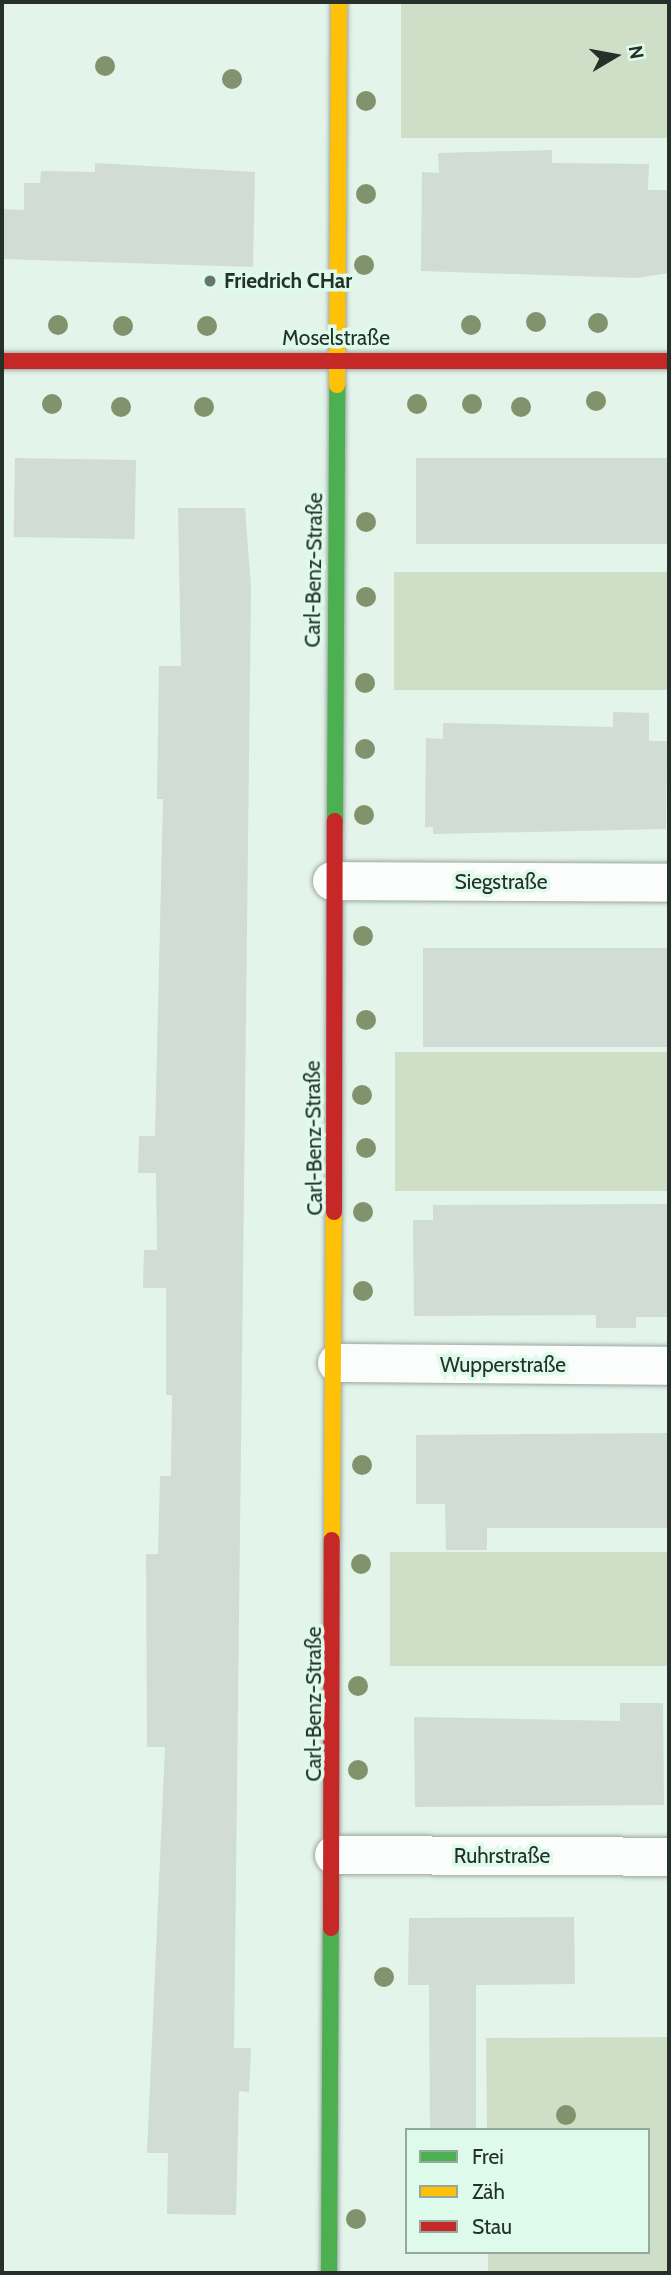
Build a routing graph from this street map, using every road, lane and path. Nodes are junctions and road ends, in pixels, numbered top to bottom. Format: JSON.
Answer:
{"nodes":[{"id":1,"x":339,"y":2,"type":"edge"},
{"id":2,"x":337,"y":359,"type":"junction"},
{"id":3,"x":2,"y":360,"type":"edge"},
{"id":4,"x":669,"y":361,"type":"edge"},
{"id":5,"x":332,"y":881,"type":"junction"},
{"id":6,"x":669,"y":883,"type":"edge"},
{"id":7,"x":337,"y":1363,"type":"junction"},
{"id":8,"x":669,"y":1366,"type":"edge"},
{"id":9,"x":334,"y":1854,"type":"junction"},
{"id":10,"x":669,"y":1857,"type":"edge"},
{"id":11,"x":329,"y":2273,"type":"edge"}],
"edges":[{"from":1,"to":2,"type":"street","name":"Carl-Benz-Straße"},
{"from":2,"to":3,"type":"street","name":"Moselstraße"},
{"from":2,"to":4,"type":"street","name":"Moselstraße"},
{"from":2,"to":5,"type":"street","name":"Carl-Benz-Straße"},
{"from":5,"to":6,"type":"street","name":"Siegstraße"},
{"from":5,"to":7,"type":"street","name":"Carl-Benz-Straße"},
{"from":7,"to":8,"type":"street","name":"Wupperstraße"},
{"from":7,"to":9,"type":"street","name":"Carl-Benz-Straße"},
{"from":9,"to":10,"type":"street","name":"Ruhrstraße"},
{"from":9,"to":11,"type":"street","name":"Carl-Benz-Straße"}]}
